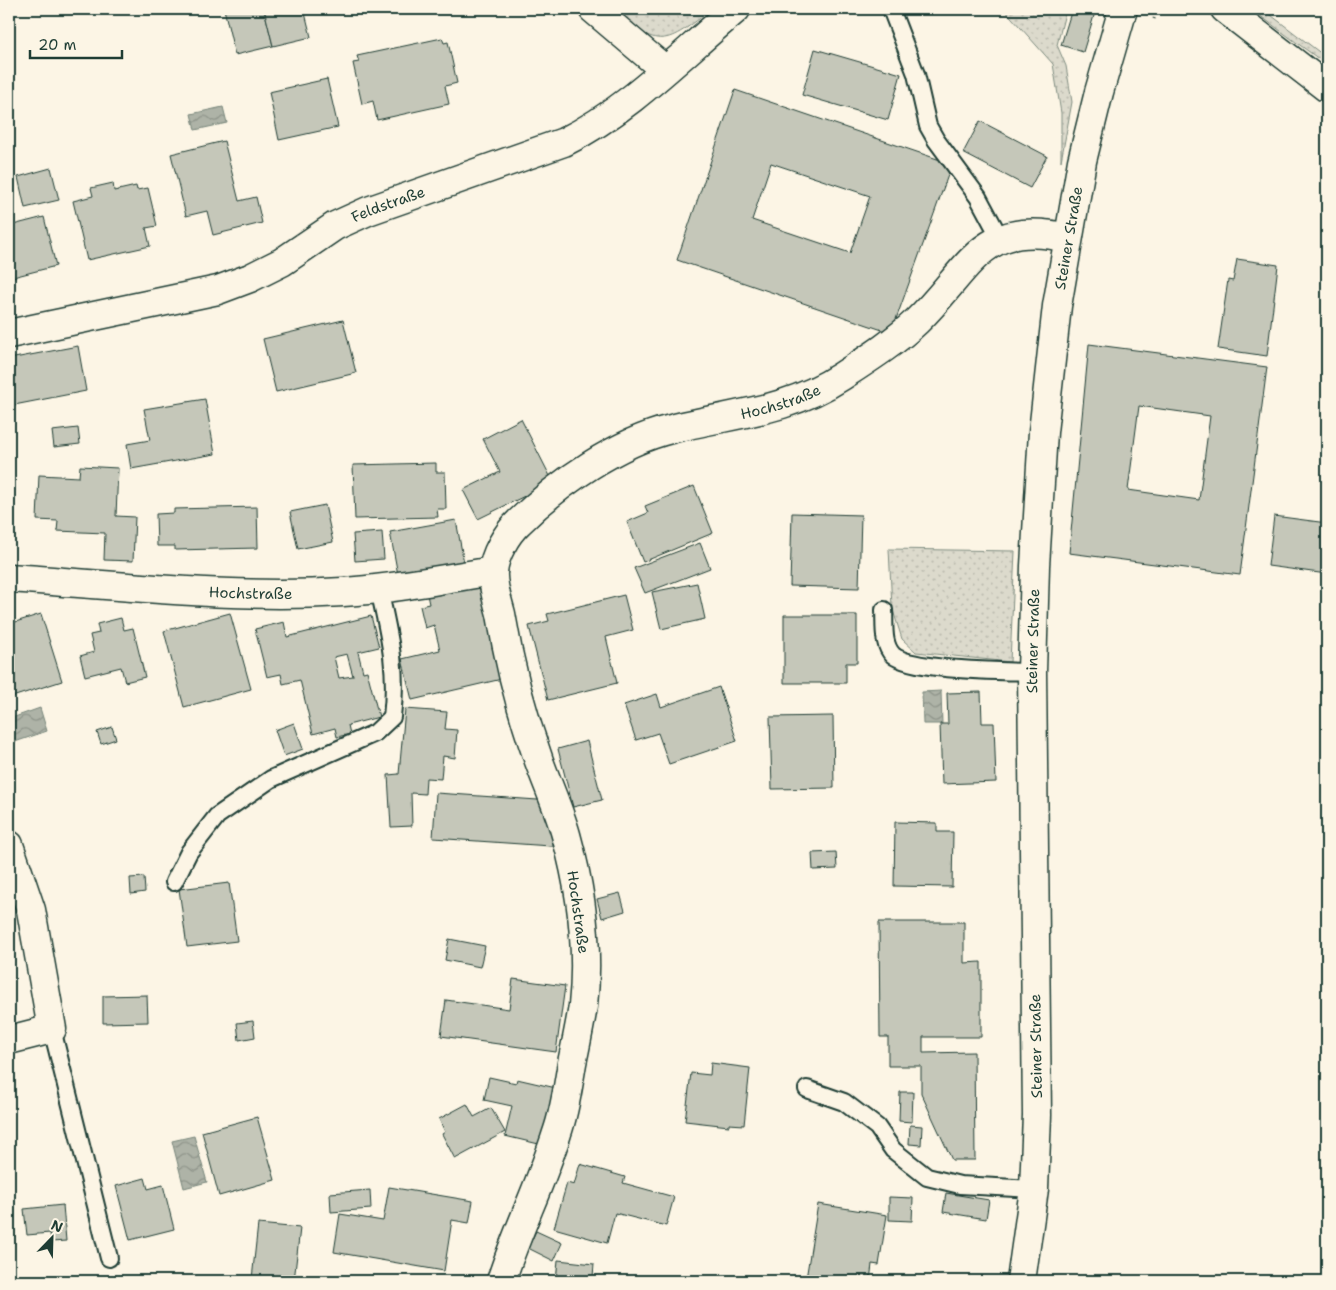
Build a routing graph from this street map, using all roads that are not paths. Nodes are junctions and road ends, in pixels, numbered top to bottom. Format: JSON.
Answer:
{"nodes":[{"id":1,"x":593,"y":9,"type":"edge"},
{"id":2,"x":736,"y":9,"type":"edge"},
{"id":3,"x":891,"y":9,"type":"edge"},
{"id":4,"x":1123,"y":9,"type":"edge"},
{"id":5,"x":1225,"y":9,"type":"edge"},
{"id":6,"x":665,"y":70,"type":"junction"},
{"id":7,"x":1327,"y":88,"type":"edge"},
{"id":8,"x":1000,"y":238,"type":"junction"},
{"id":9,"x":1068,"y":238,"type":"junction"},
{"id":10,"x":9,"y":334,"type":"edge"},
{"id":11,"x":493,"y":571,"type":"junction"},
{"id":12,"x":9,"y":578,"type":"edge"},
{"id":13,"x":379,"y":589,"type":"junction"},
{"id":14,"x":884,"y":610,"type":"dead end"},
{"id":15,"x":1032,"y":672,"type":"junction"},
{"id":16,"x":9,"y":845,"type":"edge"},
{"id":17,"x":174,"y":882,"type":"dead end"},
{"id":18,"x":52,"y":1029,"type":"junction"},
{"id":19,"x":9,"y":1040,"type":"edge"},
{"id":20,"x":807,"y":1090,"type":"dead end"},
{"id":21,"x":1034,"y":1189,"type":"junction"},
{"id":22,"x":108,"y":1258,"type":"dead end"},
{"id":23,"x":500,"y":1281,"type":"edge"},
{"id":24,"x":1020,"y":1281,"type":"edge"}],
"edges":[{"from":1,"to":6,"type":"street"},
{"from":2,"to":6,"type":"street","name":"Feldstraße"},
{"from":3,"to":8,"type":"lane"},
{"from":4,"to":9,"type":"street","name":"Steiner Straße"},
{"from":5,"to":7,"type":"street"},
{"from":6,"to":10,"type":"street","name":"Feldstraße"},
{"from":8,"to":9,"type":"street","name":"Hochstraße"},
{"from":8,"to":11,"type":"street","name":"Hochstraße"},
{"from":9,"to":15,"type":"street","name":"Steiner Straße"},
{"from":11,"to":13,"type":"street","name":"Hochstraße"},
{"from":11,"to":23,"type":"street","name":"Hochstraße"},
{"from":12,"to":13,"type":"street","name":"Hochstraße"},
{"from":13,"to":17,"type":"lane"},
{"from":14,"to":15,"type":"lane"},
{"from":15,"to":21,"type":"street","name":"Steiner Straße"},
{"from":16,"to":18,"type":"street"},
{"from":18,"to":19,"type":"street"},
{"from":18,"to":22,"type":"lane"},
{"from":20,"to":21,"type":"lane"},
{"from":21,"to":24,"type":"street","name":"Steiner Straße"}]}
